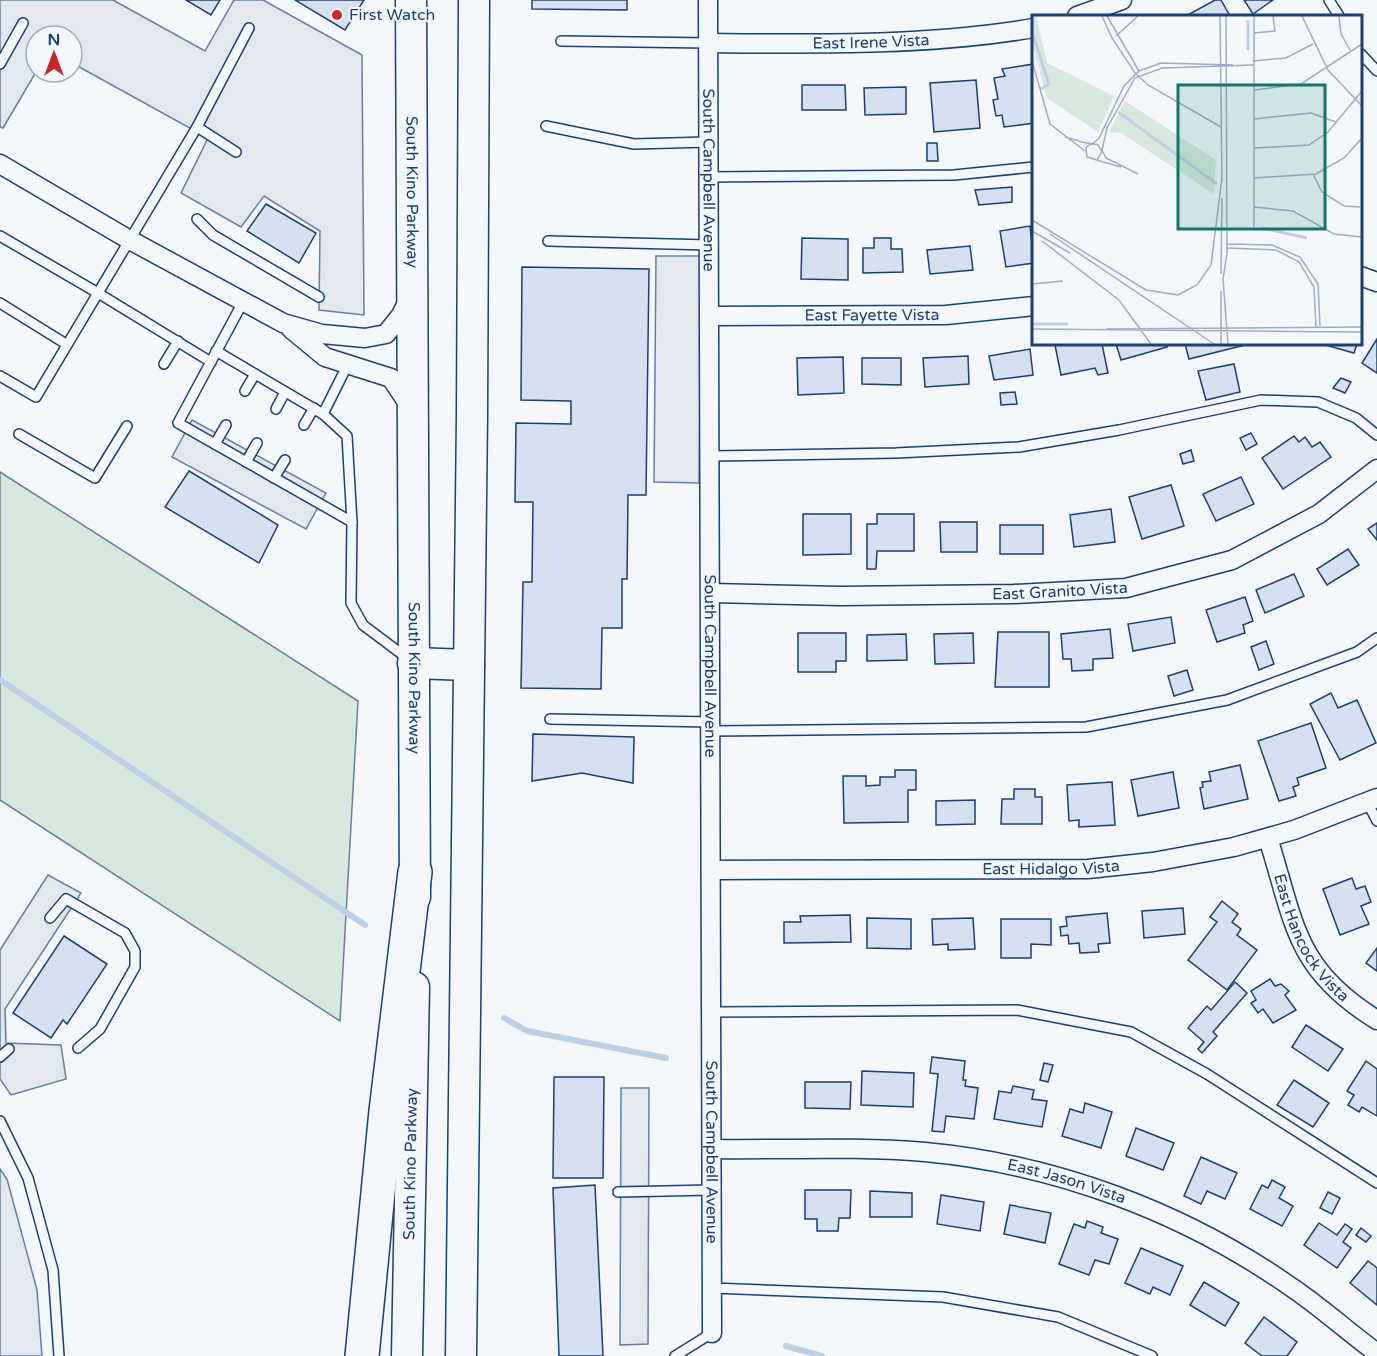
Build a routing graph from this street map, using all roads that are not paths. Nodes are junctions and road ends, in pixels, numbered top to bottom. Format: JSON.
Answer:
{"nodes":[{"id":1,"x":411,"y":0,"type":"edge"},
{"id":2,"x":474,"y":0,"type":"edge"},
{"id":3,"x":708,"y":0,"type":"edge"},
{"id":4,"x":1122,"y":0,"type":"edge"},
{"id":5,"x":1329,"y":0,"type":"edge"},
{"id":6,"x":1080,"y":15,"type":"edge"},
{"id":7,"x":1338,"y":15,"type":"edge"},
{"id":8,"x":23,"y":23,"type":"dead end"},
{"id":9,"x":249,"y":28,"type":"dead end"},
{"id":10,"x":1032,"y":28,"type":"edge"},
{"id":11,"x":561,"y":41,"type":"dead end"},
{"id":12,"x":709,"y":43,"type":"junction"},
{"id":13,"x":1362,"y":59,"type":"edge"},
{"id":14,"x":0,"y":64,"type":"edge"},
{"id":15,"x":1377,"y":71,"type":"edge"},
{"id":16,"x":546,"y":126,"type":"dead end"},
{"id":17,"x":197,"y":127,"type":"junction"},
{"id":18,"x":709,"y":142,"type":"junction"},
{"id":19,"x":236,"y":152,"type":"dead end"},
{"id":20,"x":0,"y":164,"type":"edge"},
{"id":21,"x":1032,"y":167,"type":"edge"},
{"id":22,"x":709,"y":177,"type":"junction"},
{"id":23,"x":197,"y":219,"type":"dead end"},
{"id":24,"x":0,"y":236,"type":"edge"},
{"id":25,"x":128,"y":239,"type":"junction"},
{"id":26,"x":548,"y":241,"type":"dead end"},
{"id":27,"x":710,"y":245,"type":"junction"},
{"id":28,"x":1362,"y":277,"type":"edge"},
{"id":29,"x":1377,"y":282,"type":"edge"},
{"id":30,"x":412,"y":292,"type":"junction"},
{"id":31,"x":98,"y":293,"type":"junction"},
{"id":32,"x":319,"y":297,"type":"dead end"},
{"id":33,"x":243,"y":302,"type":"junction"},
{"id":34,"x":0,"y":303,"type":"edge"},
{"id":35,"x":1032,"y":306,"type":"edge"},
{"id":36,"x":710,"y":316,"type":"junction"},
{"id":37,"x":283,"y":322,"type":"junction"},
{"id":38,"x":178,"y":341,"type":"junction"},
{"id":39,"x":66,"y":344,"type":"junction"},
{"id":40,"x":216,"y":351,"type":"junction"},
{"id":41,"x":211,"y":362,"type":"junction"},
{"id":42,"x":164,"y":364,"type":"dead end"},
{"id":43,"x":348,"y":364,"type":"junction"},
{"id":44,"x":255,"y":374,"type":"junction"},
{"id":45,"x":0,"y":376,"type":"edge"},
{"id":46,"x":245,"y":391,"type":"dead end"},
{"id":47,"x":285,"y":392,"type":"junction"},
{"id":48,"x":314,"y":408,"type":"junction"},
{"id":49,"x":276,"y":409,"type":"dead end"},
{"id":50,"x":412,"y":410,"type":"junction"},
{"id":51,"x":323,"y":414,"type":"junction"},
{"id":52,"x":226,"y":425,"type":"dead end"},
{"id":53,"x":304,"y":425,"type":"dead end"},
{"id":54,"x":127,"y":426,"type":"dead end"},
{"id":55,"x":19,"y":434,"type":"dead end"},
{"id":56,"x":1377,"y":435,"type":"edge"},
{"id":57,"x":257,"y":443,"type":"dead end"},
{"id":58,"x":215,"y":444,"type":"junction"},
{"id":59,"x":711,"y":456,"type":"junction"},
{"id":60,"x":285,"y":460,"type":"dead end"},
{"id":61,"x":246,"y":462,"type":"junction"},
{"id":62,"x":1377,"y":469,"type":"edge"},
{"id":63,"x":274,"y":478,"type":"junction"},
{"id":64,"x":352,"y":522,"type":"junction"},
{"id":65,"x":712,"y":593,"type":"junction"},
{"id":66,"x":1377,"y":638,"type":"edge"},
{"id":67,"x":413,"y":663,"type":"junction"},
{"id":68,"x":470,"y":665,"type":"junction"},
{"id":69,"x":550,"y":719,"type":"dead end"},
{"id":70,"x":712,"y":727,"type":"junction"},
{"id":71,"x":1372,"y":800,"type":"edge"},
{"id":72,"x":1377,"y":821,"type":"edge"},
{"id":73,"x":1268,"y":838,"type":"junction"},
{"id":74,"x":713,"y":870,"type":"junction"},
{"id":75,"x":415,"y":872,"type":"junction"},
{"id":76,"x":50,"y":918,"type":"dead end"},
{"id":77,"x":712,"y":1012,"type":"junction"},
{"id":78,"x":1377,"y":1020,"type":"edge"},
{"id":79,"x":78,"y":1048,"type":"dead end"},
{"id":80,"x":9,"y":1049,"type":"dead end"},
{"id":81,"x":0,"y":1057,"type":"edge"},
{"id":82,"x":0,"y":1121,"type":"edge"},
{"id":83,"x":712,"y":1149,"type":"junction"},
{"id":84,"x":1377,"y":1183,"type":"edge"},
{"id":85,"x":712,"y":1190,"type":"junction"},
{"id":86,"x":618,"y":1192,"type":"dead end"},
{"id":87,"x":712,"y":1288,"type":"junction"},
{"id":88,"x":712,"y":1333,"type":"joint"},
{"id":89,"x":1377,"y":1353,"type":"edge"},
{"id":90,"x":59,"y":1356,"type":"edge"},
{"id":91,"x":362,"y":1356,"type":"edge"},
{"id":92,"x":407,"y":1356,"type":"edge"},
{"id":93,"x":461,"y":1356,"type":"edge"},
{"id":94,"x":675,"y":1356,"type":"edge"},
{"id":95,"x":1152,"y":1356,"type":"edge"}],
"edges":[{"from":1,"to":30,"type":"main road","name":"South Kino Parkway"},
{"from":2,"to":68,"type":"main road"},
{"from":3,"to":12,"type":"street","name":"South Campbell Avenue"},
{"from":4,"to":6,"type":"street"},
{"from":5,"to":7,"type":"lane"},
{"from":8,"to":14,"type":"lane"},
{"from":9,"to":17,"type":"lane"},
{"from":10,"to":12,"type":"street","name":"East Irene Vista"},
{"from":11,"to":12,"type":"lane"},
{"from":12,"to":18,"type":"street","name":"South Campbell Avenue"},
{"from":13,"to":15,"type":"lane"},
{"from":16,"to":18,"type":"lane"},
{"from":17,"to":19,"type":"lane"},
{"from":17,"to":25,"type":"lane"},
{"from":18,"to":22,"type":"street","name":"South Campbell Avenue"},
{"from":20,"to":25,"type":"street"},
{"from":21,"to":22,"type":"lane"},
{"from":22,"to":27,"type":"street","name":"South Campbell Avenue"},
{"from":23,"to":32,"type":"lane"},
{"from":24,"to":31,"type":"lane"},
{"from":25,"to":31,"type":"lane"},
{"from":25,"to":33,"type":"street"},
{"from":26,"to":27,"type":"lane"},
{"from":27,"to":36,"type":"street","name":"South Campbell Avenue"},
{"from":28,"to":29,"type":"street"},
{"from":30,"to":37,"type":"street"},
{"from":30,"to":50,"type":"main road","name":"South Kino Parkway"},
{"from":31,"to":38,"type":"lane"},
{"from":31,"to":39,"type":"lane"},
{"from":33,"to":37,"type":"street"},
{"from":33,"to":40,"type":"lane"},
{"from":34,"to":39,"type":"lane"},
{"from":35,"to":36,"type":"street","name":"East Fayette Vista"},
{"from":36,"to":59,"type":"street","name":"South Campbell Avenue"},
{"from":37,"to":43,"type":"street"},
{"from":38,"to":41,"type":"lane"},
{"from":38,"to":42,"type":"lane"},
{"from":39,"to":45,"type":"lane"},
{"from":40,"to":41,"type":"lane"},
{"from":40,"to":44,"type":"lane"},
{"from":41,"to":58,"type":"lane"},
{"from":43,"to":50,"type":"street"},
{"from":43,"to":51,"type":"lane"},
{"from":44,"to":46,"type":"lane"},
{"from":44,"to":47,"type":"lane"},
{"from":47,"to":48,"type":"lane"},
{"from":47,"to":49,"type":"lane"},
{"from":48,"to":51,"type":"lane"},
{"from":48,"to":53,"type":"lane"},
{"from":50,"to":67,"type":"main road","name":"South Kino Parkway"},
{"from":51,"to":64,"type":"lane"},
{"from":52,"to":58,"type":"lane"},
{"from":54,"to":55,"type":"lane"},
{"from":56,"to":59,"type":"lane"},
{"from":57,"to":61,"type":"lane"},
{"from":58,"to":61,"type":"lane"},
{"from":59,"to":65,"type":"street","name":"South Campbell Avenue"},
{"from":60,"to":63,"type":"lane"},
{"from":61,"to":63,"type":"lane"},
{"from":62,"to":65,"type":"street","name":"East Granito Vista"},
{"from":63,"to":64,"type":"lane"},
{"from":64,"to":67,"type":"lane"},
{"from":65,"to":70,"type":"street","name":"South Campbell Avenue"},
{"from":66,"to":70,"type":"lane"},
{"from":67,"to":68,"type":"main road"},
{"from":67,"to":75,"type":"main road","name":"South Kino Parkway"},
{"from":68,"to":93,"type":"main road"},
{"from":69,"to":70,"type":"lane"},
{"from":70,"to":74,"type":"street","name":"South Campbell Avenue"},
{"from":71,"to":72,"type":"lane"},
{"from":71,"to":73,"type":"street","name":"East Hidalgo Vista"},
{"from":73,"to":74,"type":"street","name":"East Hidalgo Vista"},
{"from":73,"to":78,"type":"street","name":"East Hancock Vista"},
{"from":74,"to":77,"type":"street","name":"South Campbell Avenue"},
{"from":75,"to":91,"type":"highway"},
{"from":75,"to":92,"type":"main road","name":"South Kino Parkway"},
{"from":76,"to":79,"type":"lane"},
{"from":77,"to":83,"type":"street","name":"South Campbell Avenue"},
{"from":77,"to":84,"type":"lane"},
{"from":80,"to":81,"type":"lane"},
{"from":82,"to":90,"type":"lane"},
{"from":83,"to":85,"type":"street","name":"South Campbell Avenue"},
{"from":83,"to":89,"type":"street","name":"East Jason Vista"},
{"from":85,"to":86,"type":"lane"},
{"from":85,"to":87,"type":"street","name":"South Campbell Avenue"},
{"from":87,"to":88,"type":"street","name":"South Campbell Avenue"},
{"from":87,"to":95,"type":"lane"},
{"from":88,"to":94,"type":"lane"}]}
